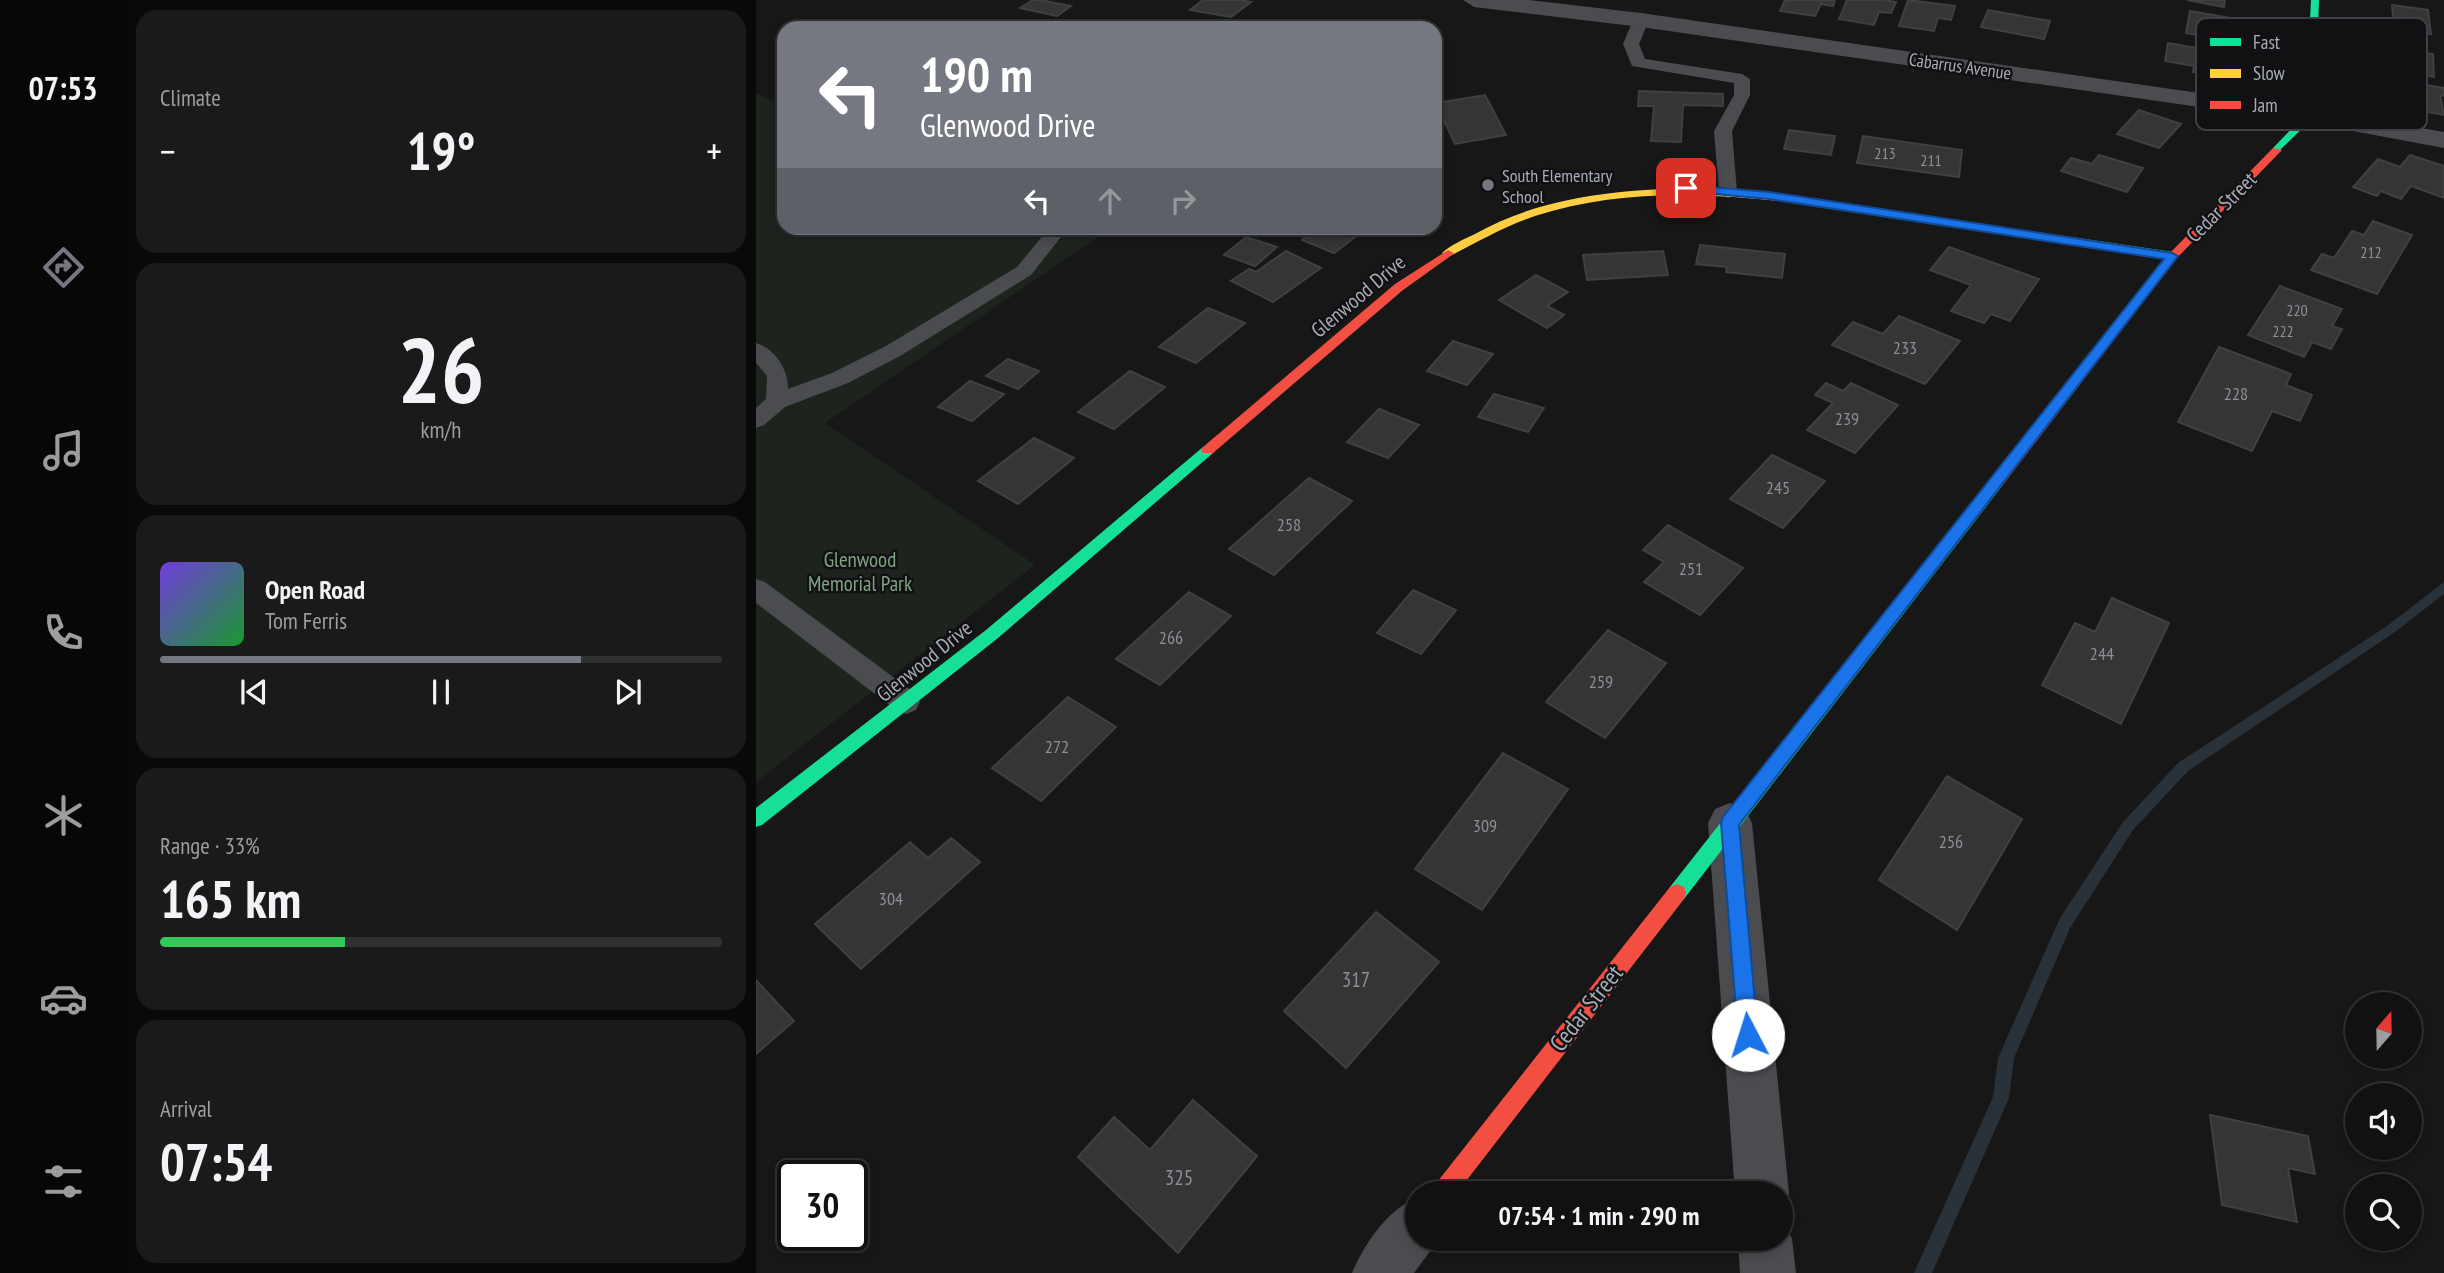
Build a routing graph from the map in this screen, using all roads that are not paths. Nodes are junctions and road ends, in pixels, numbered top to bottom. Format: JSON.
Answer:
{"nodes":[{"id":1,"x":1474,"y":0,"type":"edge"},
{"id":2,"x":2315,"y":0,"type":"edge"},
{"id":3,"x":2314,"y":18,"type":"edge"},
{"id":4,"x":1641,"y":20,"type":"junction"},
{"id":5,"x":2196,"y":100,"type":"edge"},
{"id":6,"x":2296,"y":130,"type":"edge"},
{"id":7,"x":2388,"y":130,"type":"edge"},
{"id":8,"x":2444,"y":140,"type":"edge"},
{"id":9,"x":1728,"y":192,"type":"junction"},
{"id":10,"x":1053,"y":235,"type":"edge"},
{"id":11,"x":2172,"y":256,"type":"junction"},
{"id":12,"x":756,"y":350,"type":"edge"},
{"id":13,"x":778,"y":402,"type":"junction"},
{"id":14,"x":756,"y":420,"type":"edge"},
{"id":15,"x":756,"y":589,"type":"edge"},
{"id":16,"x":906,"y":702,"type":"junction"},
{"id":17,"x":756,"y":819,"type":"edge"},
{"id":18,"x":1730,"y":823,"type":"junction"},
{"id":19,"x":1452,"y":1181,"type":"edge"},
{"id":20,"x":1761,"y":1181,"type":"edge"},
{"id":21,"x":1405,"y":1241,"type":"edge"},
{"id":22,"x":1766,"y":1251,"type":"edge"},
{"id":23,"x":1380,"y":1273,"type":"edge"},
{"id":24,"x":1768,"y":1273,"type":"edge"}],
"edges":[{"from":1,"to":4,"type":"street","name":"Cabarrus Avenue"},
{"from":2,"to":3,"type":"street"},
{"from":4,"to":5,"type":"street","name":"Cabarrus Avenue"},
{"from":4,"to":9,"type":"lane"},
{"from":6,"to":11,"type":"street","name":"Cedar Street"},
{"from":7,"to":8,"type":"street","name":"Cabarrus Avenue"},
{"from":9,"to":11,"type":"street","name":"Glenwood Drive"},
{"from":9,"to":16,"type":"street","name":"Glenwood Drive"},
{"from":10,"to":13,"type":"lane"},
{"from":11,"to":18,"type":"street","name":"Cedar Street"},
{"from":12,"to":13,"type":"lane"},
{"from":13,"to":14,"type":"lane"},
{"from":15,"to":16,"type":"lane"},
{"from":16,"to":17,"type":"street","name":"Glenwood Drive"},
{"from":18,"to":19,"type":"street","name":"Cedar Street"},
{"from":18,"to":20,"type":"street"},
{"from":21,"to":23,"type":"street"},
{"from":22,"to":24,"type":"street"}]}
